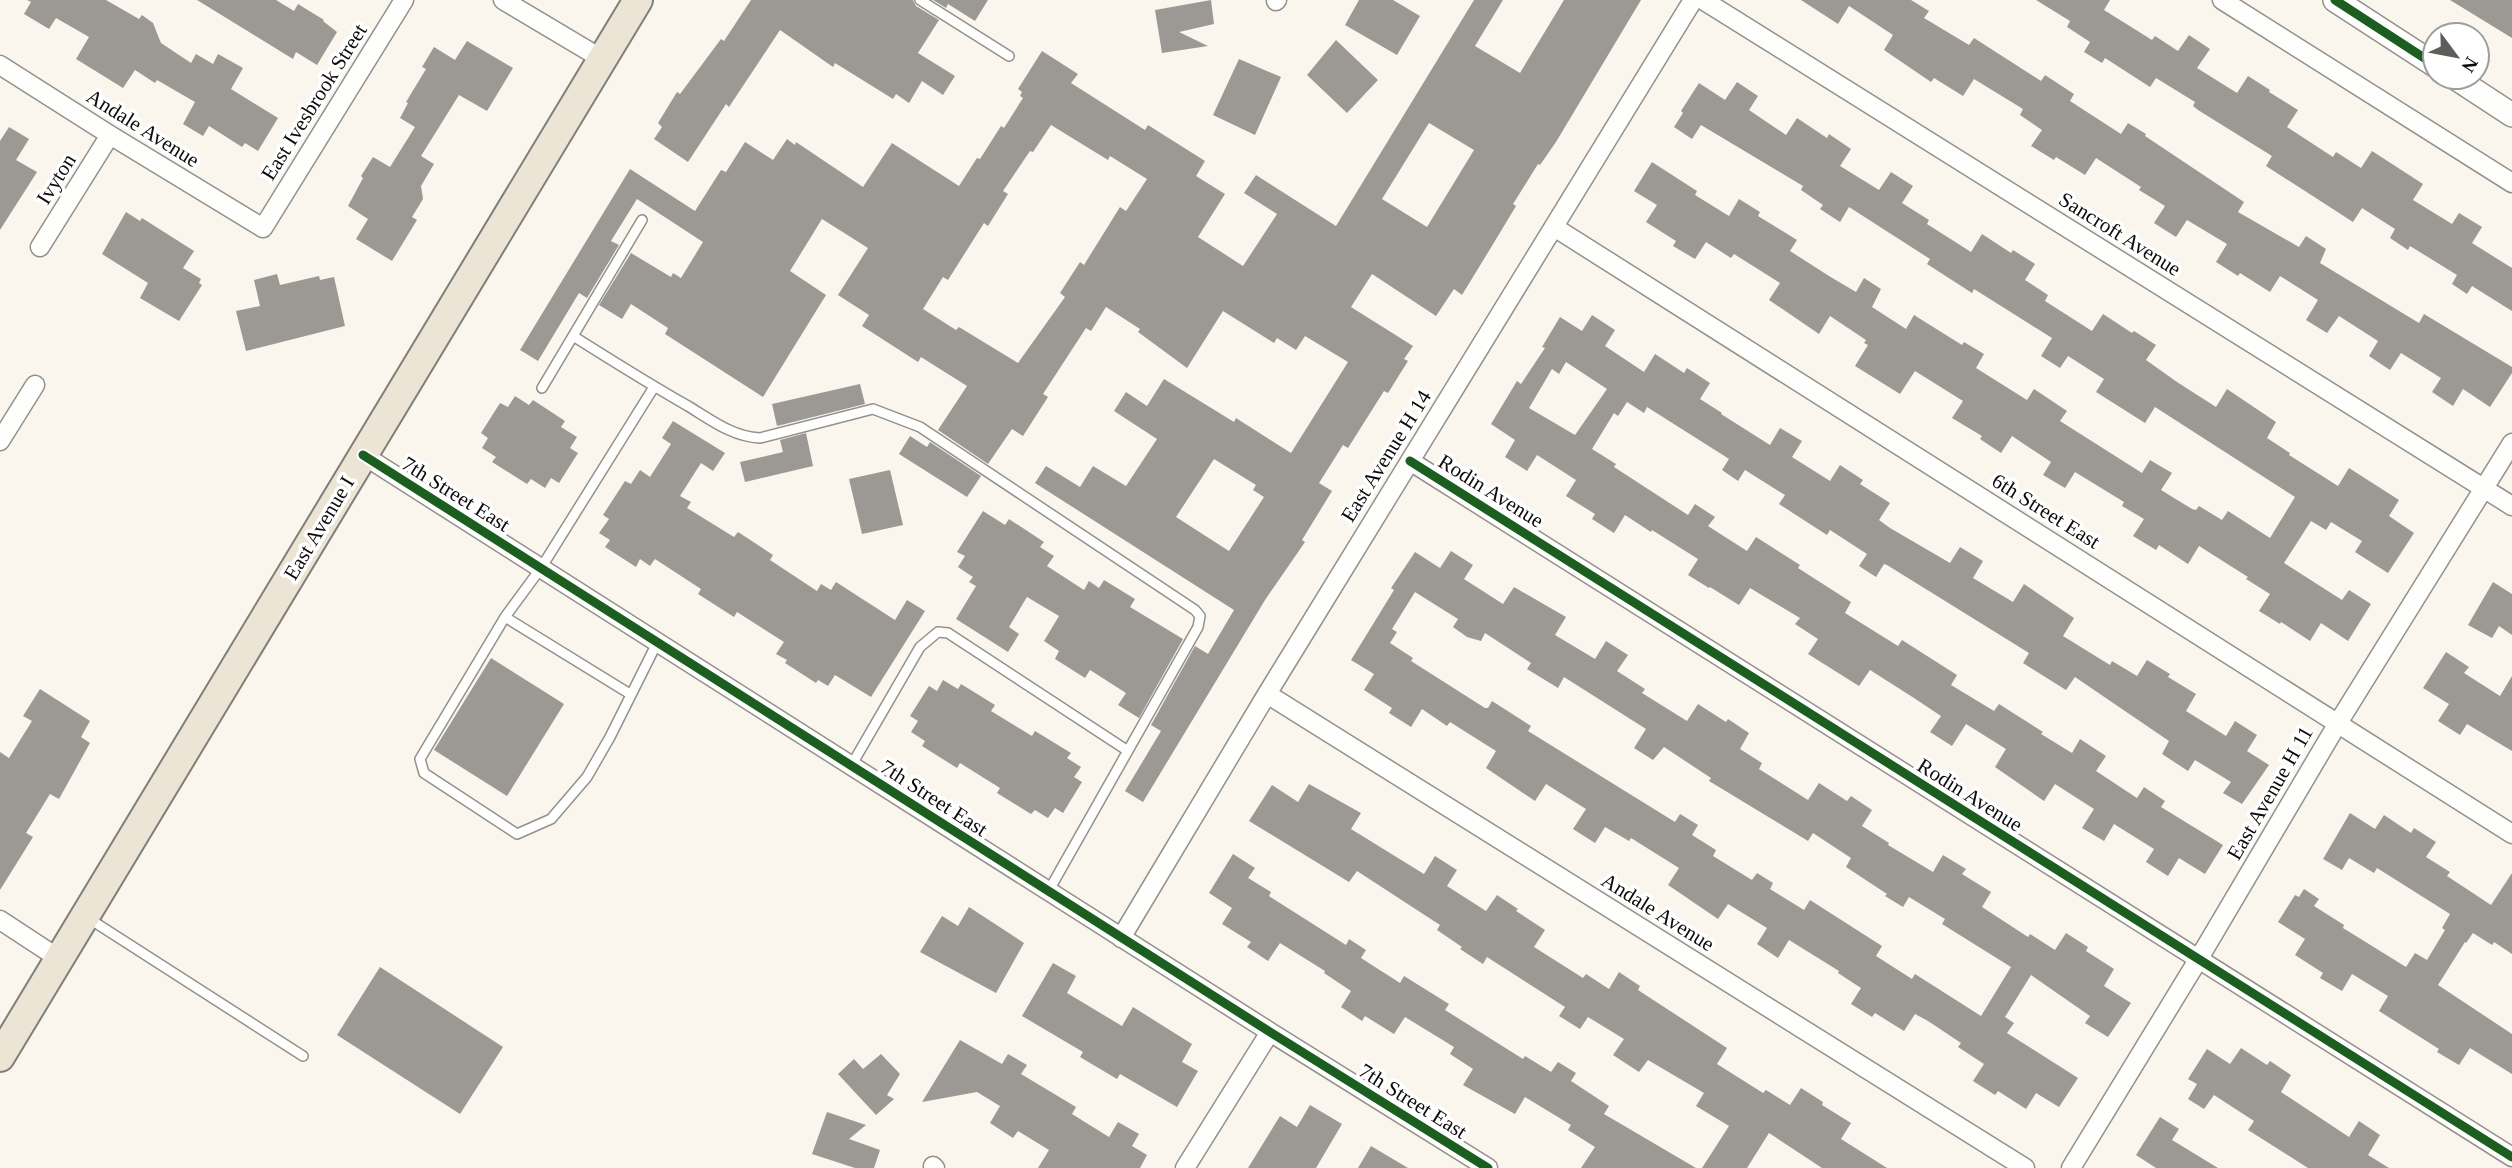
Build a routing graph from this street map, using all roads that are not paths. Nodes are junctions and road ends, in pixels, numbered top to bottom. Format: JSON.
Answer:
{"nodes":[{"id":1,"x":404,"y":0,"type":"edge"},
{"id":2,"x":503,"y":0,"type":"edge"},
{"id":3,"x":638,"y":0,"type":"edge"},
{"id":4,"x":920,"y":0,"type":"edge"},
{"id":5,"x":1693,"y":0,"type":"edge"},
{"id":6,"x":1703,"y":0,"type":"edge"},
{"id":7,"x":2222,"y":0,"type":"edge"},
{"id":8,"x":2335,"y":0,"type":"edge"},
{"id":9,"x":1009,"y":56,"type":"dead end"},
{"id":10,"x":2421,"y":56,"type":"edge"},
{"id":11,"x":602,"y":59,"type":"junction"},
{"id":12,"x":0,"y":65,"type":"edge"},
{"id":13,"x":2475,"y":91,"type":"edge"},
{"id":14,"x":2512,"y":115,"type":"edge"},
{"id":15,"x":110,"y":135,"type":"junction"},
{"id":16,"x":2512,"y":183,"type":"edge"},
{"id":17,"x":642,"y":220,"type":"dead end"},
{"id":18,"x":1554,"y":227,"type":"junction"},
{"id":19,"x":263,"y":228,"type":"joint"},
{"id":20,"x":40,"y":247,"type":"dead end"},
{"id":21,"x":573,"y":336,"type":"junction"},
{"id":22,"x":35,"y":385,"type":"dead end"},
{"id":23,"x":654,"y":387,"type":"junction"},
{"id":24,"x":542,"y":388,"type":"dead end"},
{"id":25,"x":0,"y":441,"type":"edge"},
{"id":26,"x":2512,"y":443,"type":"edge"},
{"id":27,"x":363,"y":455,"type":"junction"},
{"id":28,"x":1410,"y":461,"type":"junction"},
{"id":29,"x":2484,"y":488,"type":"junction"},
{"id":30,"x":2512,"y":506,"type":"edge"},
{"id":31,"x":541,"y":569,"type":"junction"},
{"id":32,"x":505,"y":617,"type":"junction"},
{"id":33,"x":657,"y":643,"type":"junction"},
{"id":34,"x":630,"y":694,"type":"junction"},
{"id":35,"x":1267,"y":694,"type":"junction"},
{"id":36,"x":2338,"y":723,"type":"junction"},
{"id":37,"x":1128,"y":751,"type":"junction"},
{"id":38,"x":850,"y":766,"type":"junction"},
{"id":39,"x":2512,"y":834,"type":"edge"},
{"id":40,"x":1048,"y":892,"type":"junction"},
{"id":41,"x":84,"y":916,"type":"junction"},
{"id":42,"x":0,"y":920,"type":"edge"},
{"id":43,"x":1121,"y":938,"type":"junction"},
{"id":44,"x":58,"y":958,"type":"junction"},
{"id":45,"x":2198,"y":960,"type":"junction"},
{"id":46,"x":1270,"y":1032,"type":"junction"},
{"id":47,"x":303,"y":1056,"type":"dead end"},
{"id":48,"x":0,"y":1057,"type":"edge"},
{"id":49,"x":2512,"y":1157,"type":"edge"},
{"id":50,"x":1480,"y":1166,"type":"edge"},
{"id":51,"x":1185,"y":1168,"type":"edge"},
{"id":52,"x":2025,"y":1168,"type":"edge"},
{"id":53,"x":2071,"y":1168,"type":"edge"}],
"edges":[{"from":1,"to":19,"type":"street","name":"East Ivesbrook Street"},
{"from":2,"to":11,"type":"street"},
{"from":3,"to":11,"type":"main road","name":"East Avenue I"},
{"from":4,"to":9,"type":"lane"},
{"from":5,"to":18,"type":"street","name":"East Avenue H 14"},
{"from":6,"to":29,"type":"street","name":"Sancroft Avenue"},
{"from":7,"to":16,"type":"street"},
{"from":8,"to":10,"type":"street"},
{"from":11,"to":27,"type":"main road","name":"East Avenue I"},
{"from":12,"to":15,"type":"street","name":"Andale Avenue"},
{"from":13,"to":14,"type":"street"},
{"from":15,"to":19,"type":"street","name":"Andale Avenue"},
{"from":15,"to":20,"type":"street","name":"Ivyton"},
{"from":17,"to":21,"type":"lane"},
{"from":18,"to":28,"type":"street","name":"East Avenue H 14"},
{"from":18,"to":36,"type":"street","name":"6th Street East"},
{"from":21,"to":23,"type":"lane"},
{"from":21,"to":24,"type":"lane"},
{"from":22,"to":25,"type":"street"},
{"from":23,"to":31,"type":"lane"},
{"from":23,"to":37,"type":"lane"},
{"from":26,"to":29,"type":"street","name":"East Avenue H 11"},
{"from":27,"to":31,"type":"street","name":"7th Street East"},
{"from":27,"to":41,"type":"main road","name":"East Avenue I"},
{"from":28,"to":35,"type":"street","name":"East Avenue H 14"},
{"from":28,"to":45,"type":"street","name":"Rodin Avenue"},
{"from":29,"to":30,"type":"street","name":"Sancroft Avenue"},
{"from":29,"to":36,"type":"street","name":"East Avenue H 11"},
{"from":31,"to":32,"type":"lane"},
{"from":31,"to":33,"type":"street","name":"7th Street East"},
{"from":32,"to":34,"type":"lane"},
{"from":32,"to":34,"type":"lane"},
{"from":33,"to":34,"type":"lane"},
{"from":33,"to":38,"type":"street","name":"7th Street East"},
{"from":35,"to":43,"type":"street","name":"East Avenue H 14"},
{"from":35,"to":52,"type":"street","name":"Andale Avenue"},
{"from":36,"to":39,"type":"street","name":"6th Street East"},
{"from":36,"to":45,"type":"street","name":"East Avenue H 11"},
{"from":37,"to":38,"type":"lane"},
{"from":37,"to":40,"type":"lane"},
{"from":38,"to":40,"type":"street","name":"7th Street East"},
{"from":40,"to":43,"type":"street","name":"7th Street East"},
{"from":41,"to":44,"type":"main road","name":"East Avenue I"},
{"from":41,"to":47,"type":"lane"},
{"from":42,"to":44,"type":"street"},
{"from":43,"to":46,"type":"street","name":"7th Street East"},
{"from":44,"to":48,"type":"main road","name":"East Avenue I"},
{"from":45,"to":49,"type":"street","name":"Rodin Avenue"},
{"from":45,"to":53,"type":"street","name":"East Avenue H 11"},
{"from":46,"to":50,"type":"street","name":"7th Street East"},
{"from":46,"to":51,"type":"street"}]}
